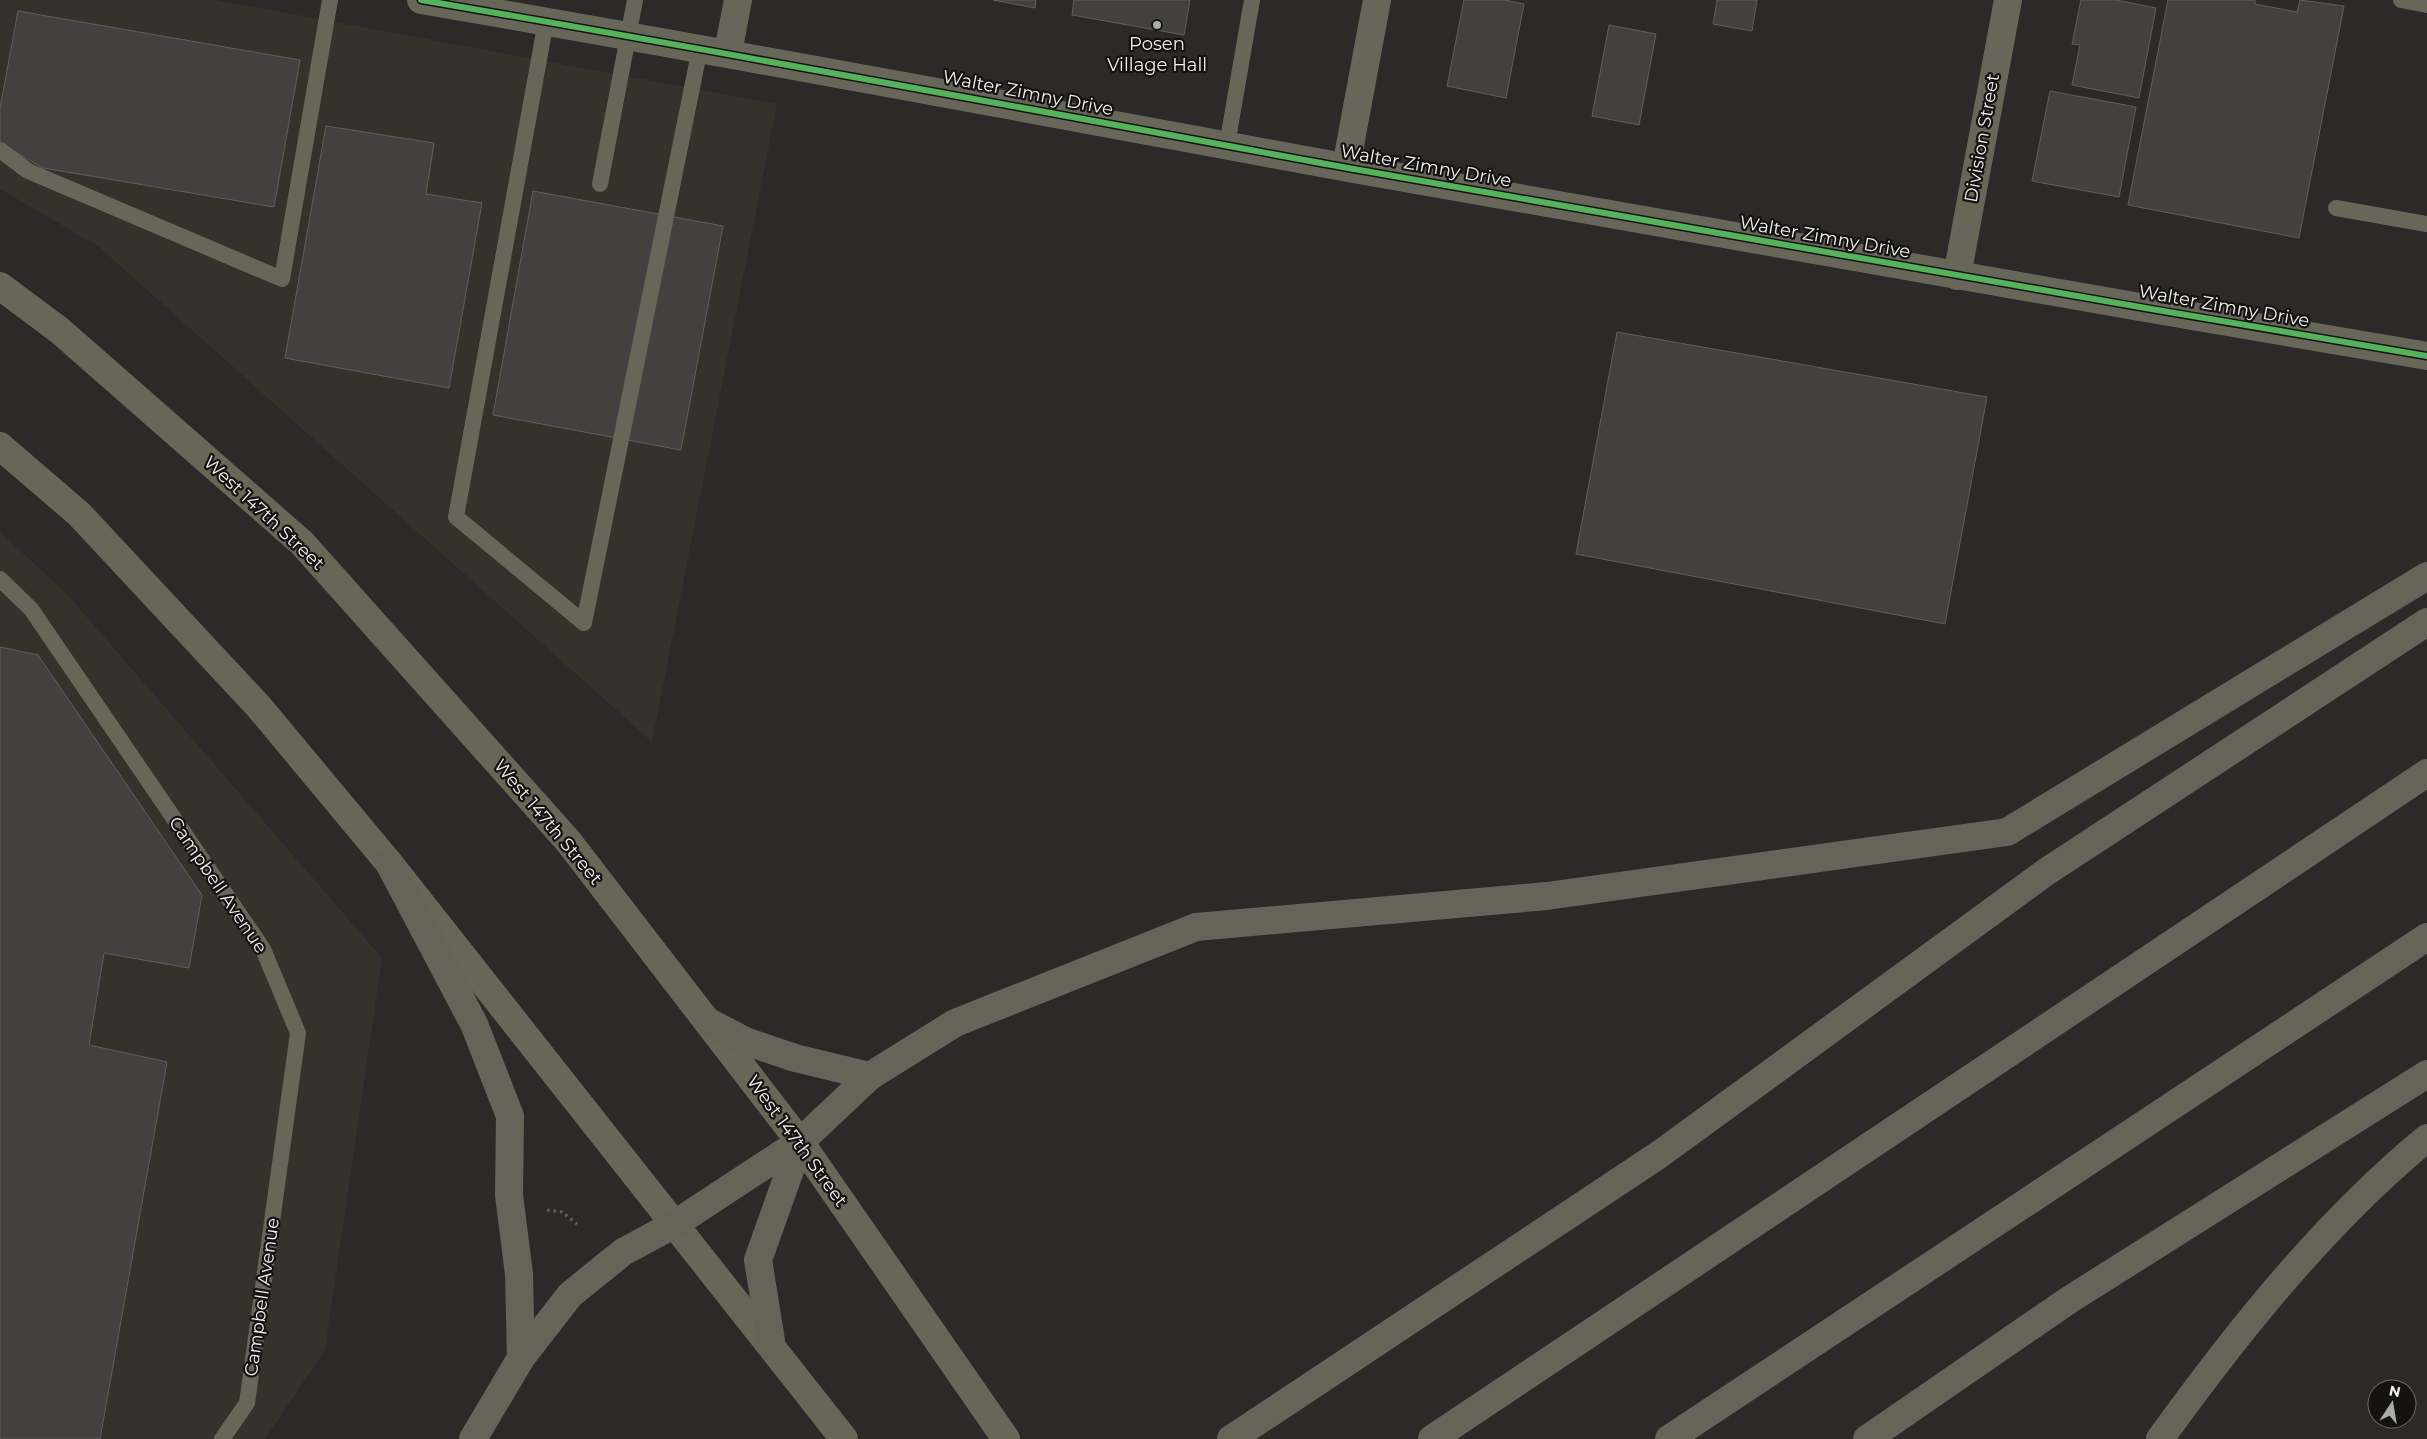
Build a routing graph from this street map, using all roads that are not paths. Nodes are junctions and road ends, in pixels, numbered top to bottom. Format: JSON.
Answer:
{"nodes":[{"id":1,"x":330,"y":0,"type":"edge"},
{"id":2,"x":421,"y":0,"type":"edge"},
{"id":3,"x":635,"y":0,"type":"edge"},
{"id":4,"x":738,"y":0,"type":"edge"},
{"id":5,"x":1252,"y":0,"type":"edge"},
{"id":6,"x":1377,"y":0,"type":"edge"},
{"id":7,"x":2008,"y":0,"type":"edge"},
{"id":8,"x":2400,"y":0,"type":"edge"},
{"id":9,"x":2427,"y":5,"type":"edge"},
{"id":10,"x":546,"y":21,"type":"junction"},
{"id":11,"x":630,"y":35,"type":"junction"},
{"id":12,"x":700,"y":48,"type":"junction"},
{"id":13,"x":728,"y":52,"type":"junction"},
{"id":14,"x":1227,"y":145,"type":"junction"},
{"id":15,"x":0,"y":150,"type":"edge"},
{"id":16,"x":1346,"y":167,"type":"junction"},
{"id":17,"x":600,"y":184,"type":"dead end"},
{"id":18,"x":2336,"y":208,"type":"dead end"},
{"id":19,"x":2427,"y":224,"type":"edge"},
{"id":20,"x":1957,"y":276,"type":"junction"},
{"id":21,"x":0,"y":286,"type":"edge"},
{"id":22,"x":2427,"y":356,"type":"edge"},
{"id":23,"x":0,"y":446,"type":"edge"},
{"id":24,"x":2427,"y":576,"type":"edge"},
{"id":25,"x":0,"y":579,"type":"edge"},
{"id":26,"x":2427,"y":622,"type":"edge"},
{"id":27,"x":2427,"y":773,"type":"edge"},
{"id":28,"x":389,"y":863,"type":"junction"},
{"id":29,"x":2427,"y":937,"type":"edge"},
{"id":30,"x":707,"y":1021,"type":"junction"},
{"id":31,"x":2427,"y":1074,"type":"edge"},
{"id":32,"x":870,"y":1076,"type":"junction"},
{"id":33,"x":2427,"y":1138,"type":"edge"},
{"id":34,"x":800,"y":1142,"type":"junction"},
{"id":35,"x":675,"y":1224,"type":"junction"},
{"id":36,"x":772,"y":1347,"type":"junction"},
{"id":37,"x":521,"y":1358,"type":"junction"},
{"id":38,"x":1236,"y":1436,"type":"edge"},
{"id":39,"x":222,"y":1439,"type":"edge"},
{"id":40,"x":473,"y":1439,"type":"edge"},
{"id":41,"x":844,"y":1439,"type":"edge"},
{"id":42,"x":1006,"y":1439,"type":"edge"},
{"id":43,"x":1432,"y":1439,"type":"edge"},
{"id":44,"x":1669,"y":1439,"type":"edge"},
{"id":45,"x":1867,"y":1439,"type":"edge"},
{"id":46,"x":2160,"y":1439,"type":"edge"}],
"edges":[{"from":1,"to":15,"type":"lane"},
{"from":2,"to":10,"type":"street","name":"Walter Zimny Drive"},
{"from":3,"to":11,"type":"lane"},
{"from":4,"to":13,"type":"street"},
{"from":5,"to":14,"type":"lane"},
{"from":6,"to":16,"type":"street"},
{"from":7,"to":20,"type":"street","name":"Division Street"},
{"from":8,"to":9,"type":"lane"},
{"from":10,"to":11,"type":"street","name":"Walter Zimny Drive"},
{"from":10,"to":12,"type":"lane"},
{"from":11,"to":12,"type":"street","name":"Walter Zimny Drive"},
{"from":11,"to":17,"type":"lane"},
{"from":12,"to":13,"type":"street","name":"Walter Zimny Drive"},
{"from":13,"to":14,"type":"street","name":"Walter Zimny Drive"},
{"from":14,"to":16,"type":"street","name":"Walter Zimny Drive"},
{"from":16,"to":20,"type":"street","name":"Walter Zimny Drive"},
{"from":18,"to":19,"type":"lane"},
{"from":20,"to":22,"type":"street","name":"Walter Zimny Drive"},
{"from":21,"to":30,"type":"main road","name":"West 147th Street"},
{"from":23,"to":28,"type":"main road"},
{"from":24,"to":32,"type":"highway"},
{"from":25,"to":39,"type":"lane","name":"Campbell Avenue"},
{"from":26,"to":38,"type":"highway"},
{"from":27,"to":43,"type":"highway"},
{"from":28,"to":35,"type":"main road"},
{"from":28,"to":37,"type":"highway"},
{"from":29,"to":44,"type":"highway"},
{"from":30,"to":32,"type":"highway"},
{"from":30,"to":34,"type":"main road","name":"West 147th Street"},
{"from":31,"to":45,"type":"highway"},
{"from":32,"to":34,"type":"highway"},
{"from":33,"to":46,"type":"highway"},
{"from":34,"to":35,"type":"highway"},
{"from":34,"to":36,"type":"highway"},
{"from":34,"to":42,"type":"main road","name":"West 147th Street"},
{"from":35,"to":36,"type":"main road"},
{"from":35,"to":37,"type":"highway"},
{"from":36,"to":41,"type":"main road"},
{"from":37,"to":40,"type":"highway"}]}
